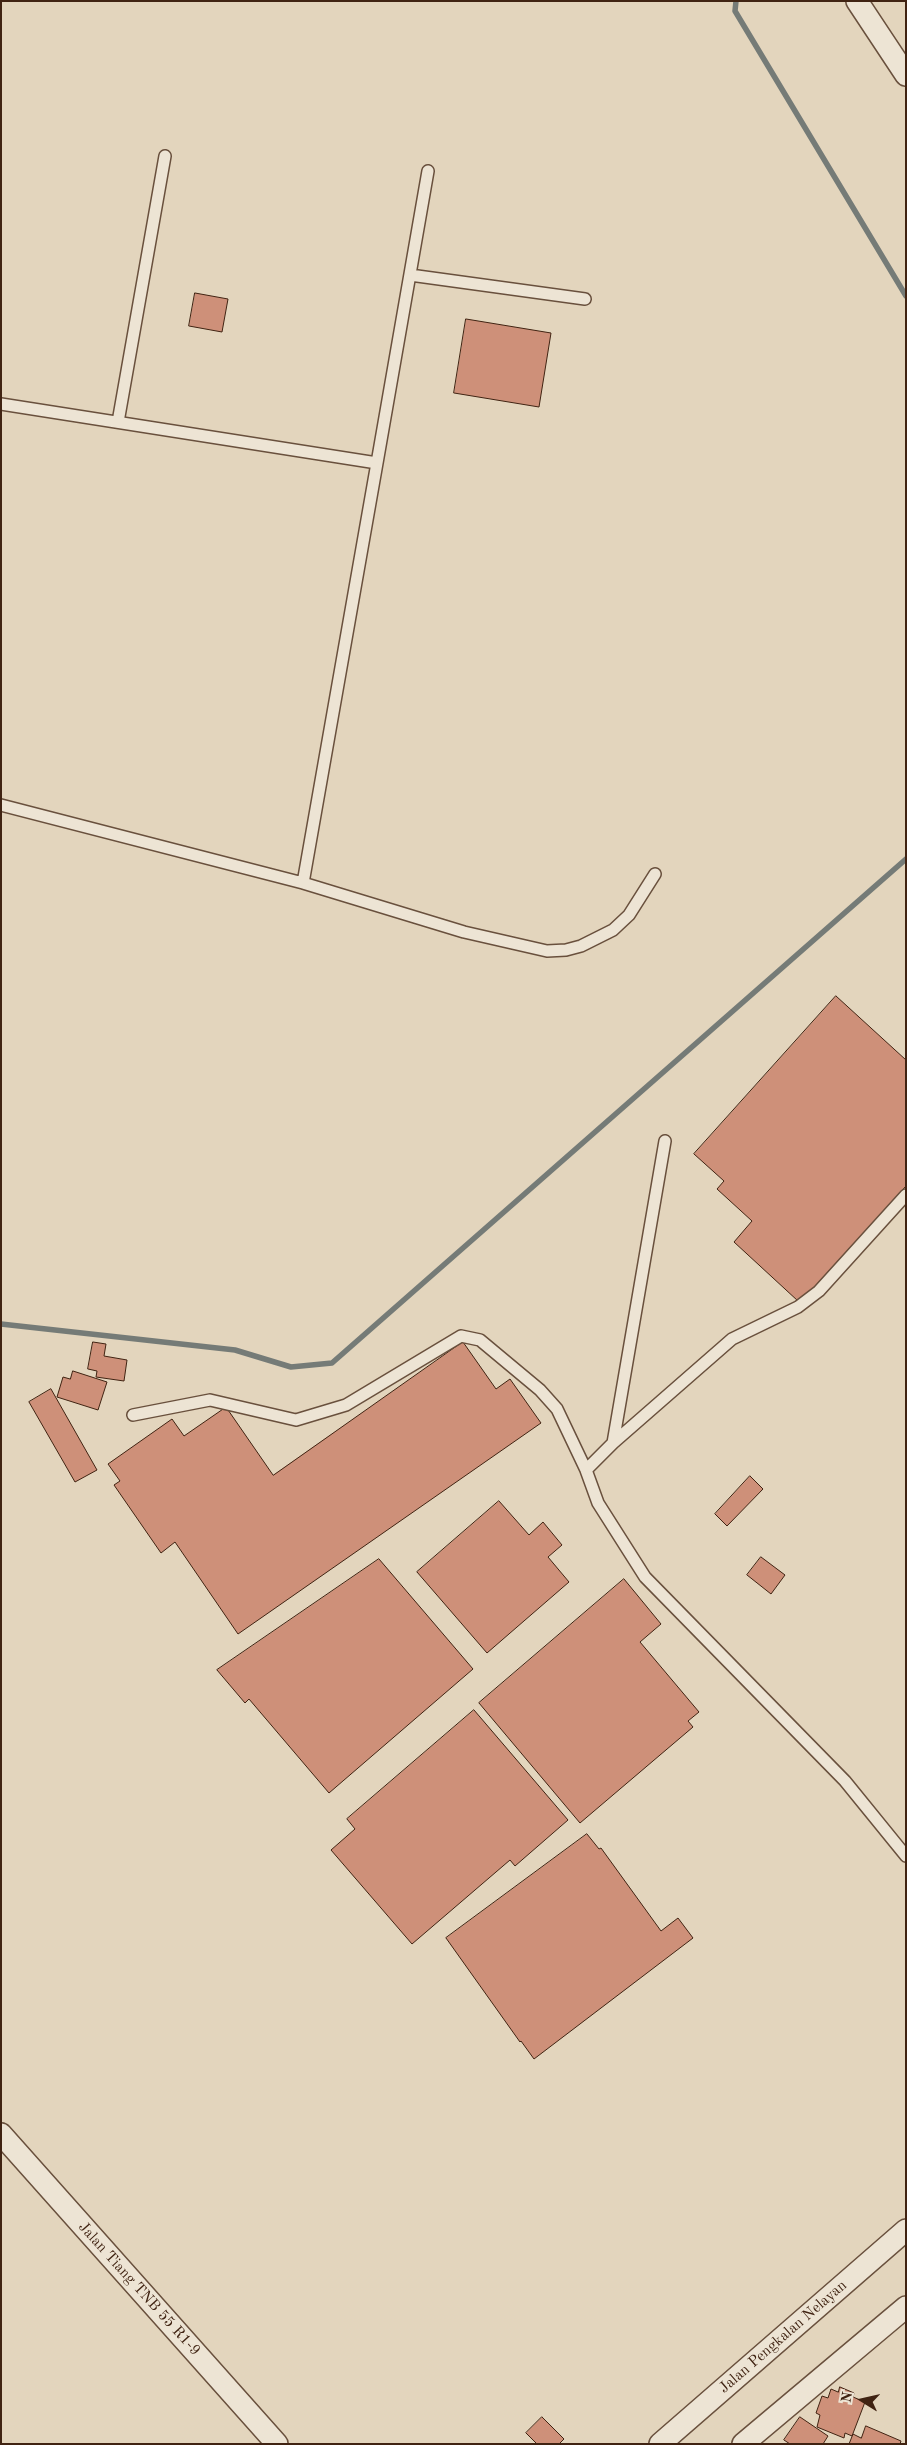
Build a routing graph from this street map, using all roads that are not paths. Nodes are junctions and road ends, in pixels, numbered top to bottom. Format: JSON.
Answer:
{"nodes":[{"id":1,"x":857,"y":1,"type":"edge"},
{"id":2,"x":906,"y":75,"type":"edge"},
{"id":3,"x":165,"y":156,"type":"dead end"},
{"id":4,"x":428,"y":171,"type":"dead end"},
{"id":5,"x":410,"y":275,"type":"junction"},
{"id":6,"x":585,"y":299,"type":"dead end"},
{"id":7,"x":1,"y":404,"type":"edge"},
{"id":8,"x":118,"y":422,"type":"junction"},
{"id":9,"x":377,"y":463,"type":"junction"},
{"id":10,"x":1,"y":805,"type":"edge"},
{"id":11,"x":655,"y":874,"type":"dead end"},
{"id":12,"x":303,"y":883,"type":"junction"},
{"id":13,"x":665,"y":1142,"type":"dead end"},
{"id":14,"x":906,"y":1195,"type":"edge"},
{"id":15,"x":133,"y":1415,"type":"dead end"},
{"id":16,"x":613,"y":1443,"type":"junction"},
{"id":17,"x":586,"y":1470,"type":"junction"},
{"id":18,"x":906,"y":1856,"type":"edge"},
{"id":19,"x":1,"y":2134,"type":"edge"},
{"id":20,"x":906,"y":2230,"type":"edge"},
{"id":21,"x":906,"y":2307,"type":"edge"},
{"id":22,"x":277,"y":2444,"type":"edge"},
{"id":23,"x":660,"y":2444,"type":"edge"},
{"id":24,"x":743,"y":2444,"type":"edge"}],
"edges":[{"from":1,"to":2,"type":"street"},
{"from":3,"to":8,"type":"lane"},
{"from":4,"to":5,"type":"lane"},
{"from":5,"to":6,"type":"lane"},
{"from":5,"to":9,"type":"lane"},
{"from":7,"to":8,"type":"lane"},
{"from":8,"to":9,"type":"lane"},
{"from":9,"to":12,"type":"lane"},
{"from":10,"to":12,"type":"lane"},
{"from":11,"to":12,"type":"lane"},
{"from":13,"to":16,"type":"lane"},
{"from":14,"to":16,"type":"lane"},
{"from":15,"to":17,"type":"lane"},
{"from":16,"to":17,"type":"lane"},
{"from":17,"to":18,"type":"lane"},
{"from":19,"to":22,"type":"street","name":"Jalan Tiang TNB 55 R1-9"},
{"from":20,"to":23,"type":"street","name":"Jalan Pengkalan Nelayan"},
{"from":21,"to":24,"type":"street"}]}
